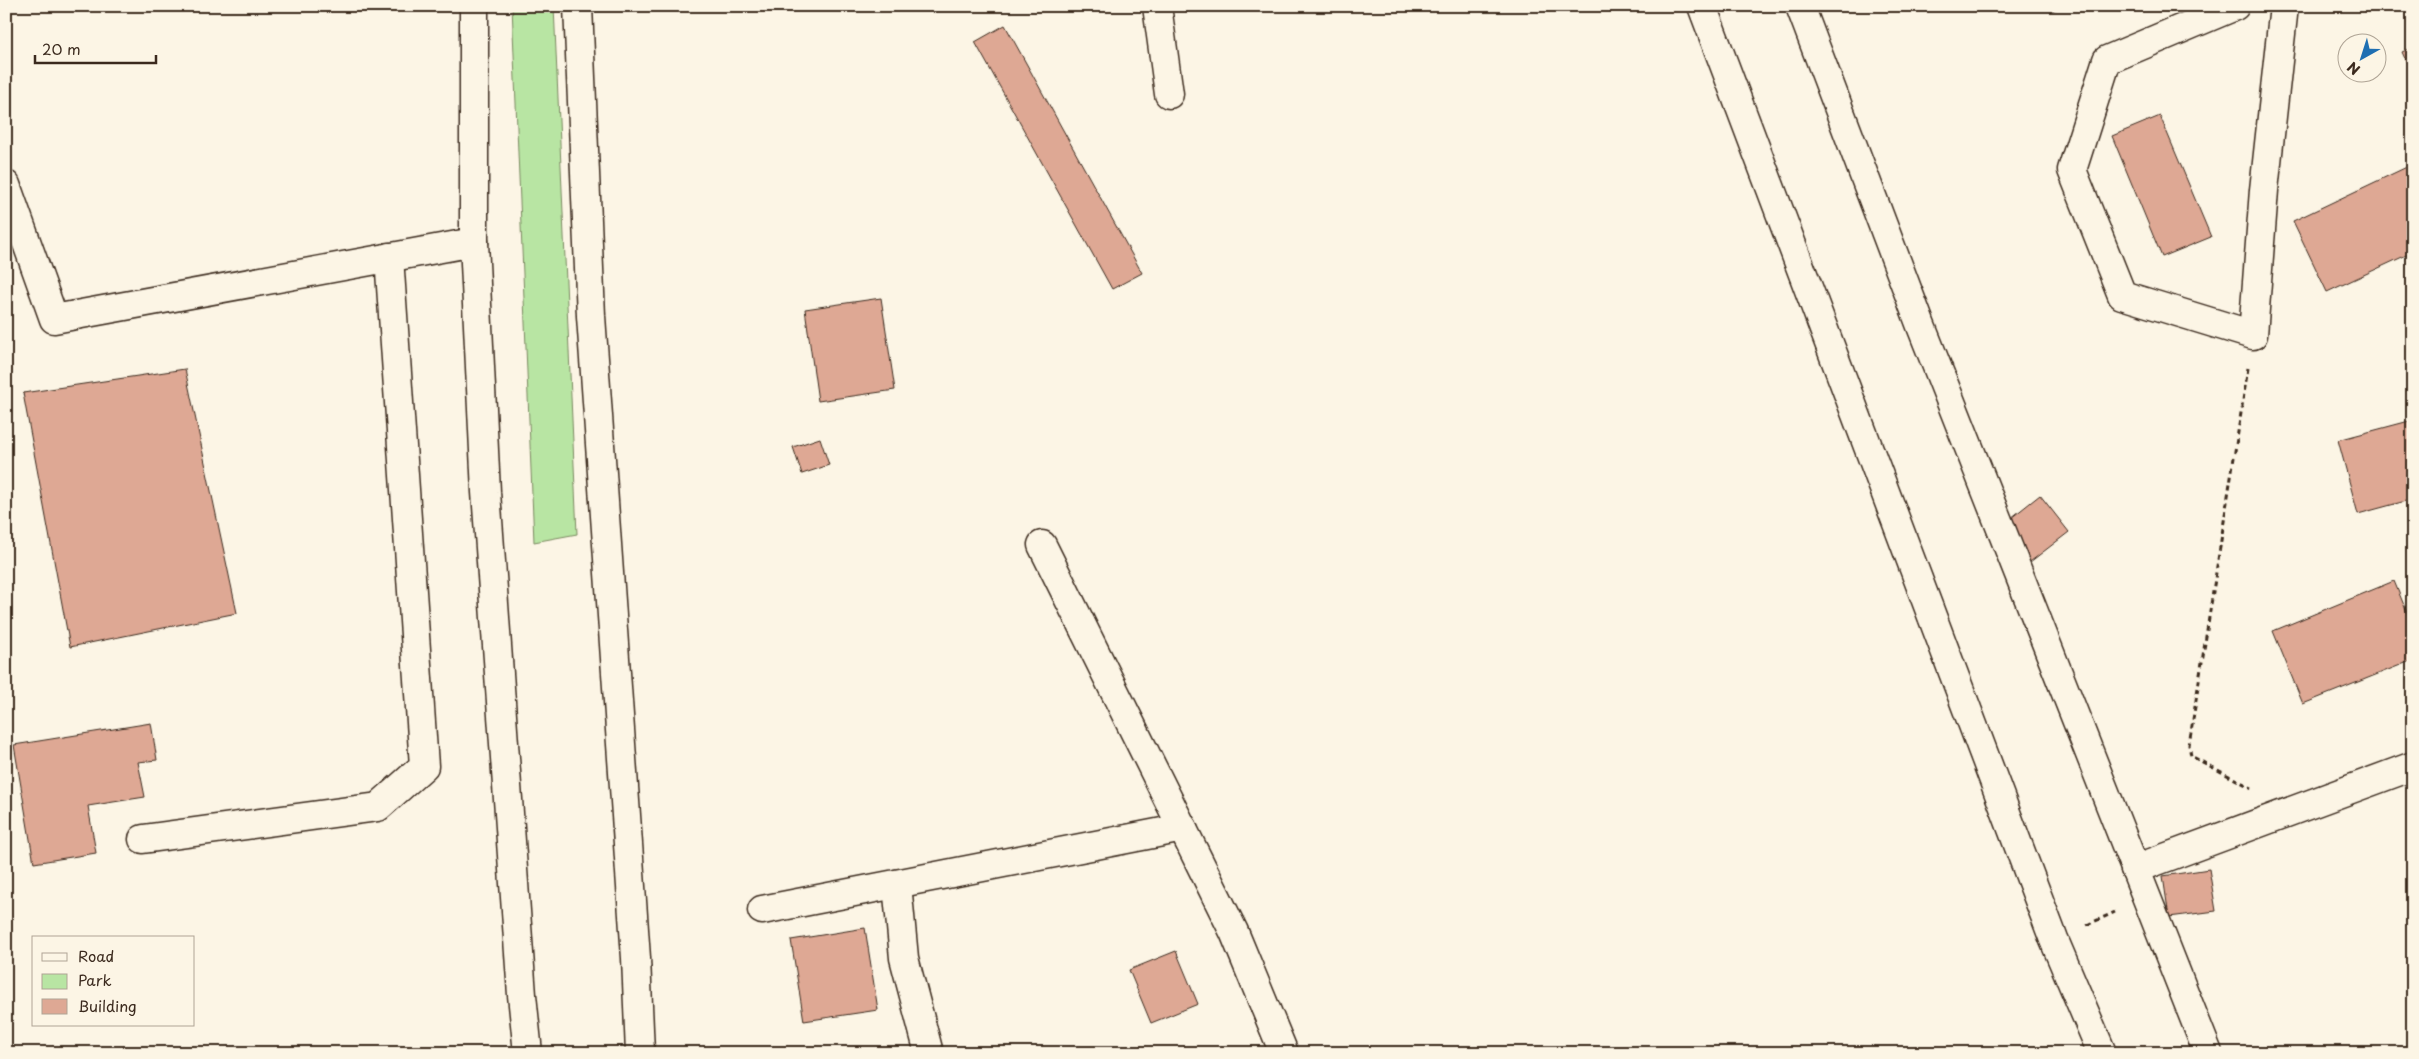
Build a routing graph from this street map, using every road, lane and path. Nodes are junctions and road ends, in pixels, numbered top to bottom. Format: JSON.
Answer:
{"nodes":[{"id":1,"x":474,"y":6,"type":"edge"},
{"id":2,"x":578,"y":6,"type":"edge"},
{"id":3,"x":1158,"y":6,"type":"edge"},
{"id":4,"x":1702,"y":6,"type":"edge"},
{"id":5,"x":1800,"y":6,"type":"edge"},
{"id":6,"x":2235,"y":6,"type":"edge"},
{"id":7,"x":2284,"y":6,"type":"edge"},
{"id":8,"x":1169,"y":94,"type":"dead end"},
{"id":9,"x":6,"y":185,"type":"edge"},
{"id":10,"x":474,"y":242,"type":"junction"},
{"id":11,"x":388,"y":257,"type":"junction"},
{"id":12,"x":2253,"y":335,"type":"junction"},
{"id":13,"x":1042,"y":545,"type":"dead end"},
{"id":14,"x":2413,"y":766,"type":"edge"},
{"id":15,"x":2294,"y":810,"type":"junction"},
{"id":16,"x":1182,"y":828,"type":"junction"},
{"id":17,"x":143,"y":839,"type":"dead end"},
{"id":18,"x":2134,"y":869,"type":"junction"},
{"id":19,"x":897,"y":884,"type":"junction"},
{"id":20,"x":2146,"y":898,"type":"junction"},
{"id":21,"x":762,"y":910,"type":"dead end"},
{"id":22,"x":2054,"y":940,"type":"junction"},
{"id":23,"x":528,"y":1053,"type":"edge"},
{"id":24,"x":640,"y":1053,"type":"edge"},
{"id":25,"x":929,"y":1053,"type":"edge"},
{"id":26,"x":1284,"y":1053,"type":"edge"},
{"id":27,"x":2102,"y":1053,"type":"edge"},
{"id":28,"x":2208,"y":1053,"type":"edge"}],
"edges":[{"from":1,"to":10,"type":"street"},
{"from":2,"to":24,"type":"street"},
{"from":3,"to":8,"type":"street"},
{"from":4,"to":22,"type":"street"},
{"from":5,"to":18,"type":"street"},
{"from":6,"to":12,"type":"street"},
{"from":7,"to":12,"type":"street"},
{"from":9,"to":11,"type":"street"},
{"from":10,"to":11,"type":"street"},
{"from":10,"to":23,"type":"street"},
{"from":11,"to":17,"type":"street"},
{"from":12,"to":15,"type":"path"},
{"from":13,"to":16,"type":"street"},
{"from":14,"to":15,"type":"street"},
{"from":15,"to":18,"type":"street"},
{"from":16,"to":19,"type":"street"},
{"from":16,"to":26,"type":"street"},
{"from":18,"to":20,"type":"street"},
{"from":19,"to":21,"type":"street"},
{"from":19,"to":25,"type":"street"},
{"from":20,"to":22,"type":"path"},
{"from":20,"to":28,"type":"street"},
{"from":22,"to":27,"type":"street"}]}
